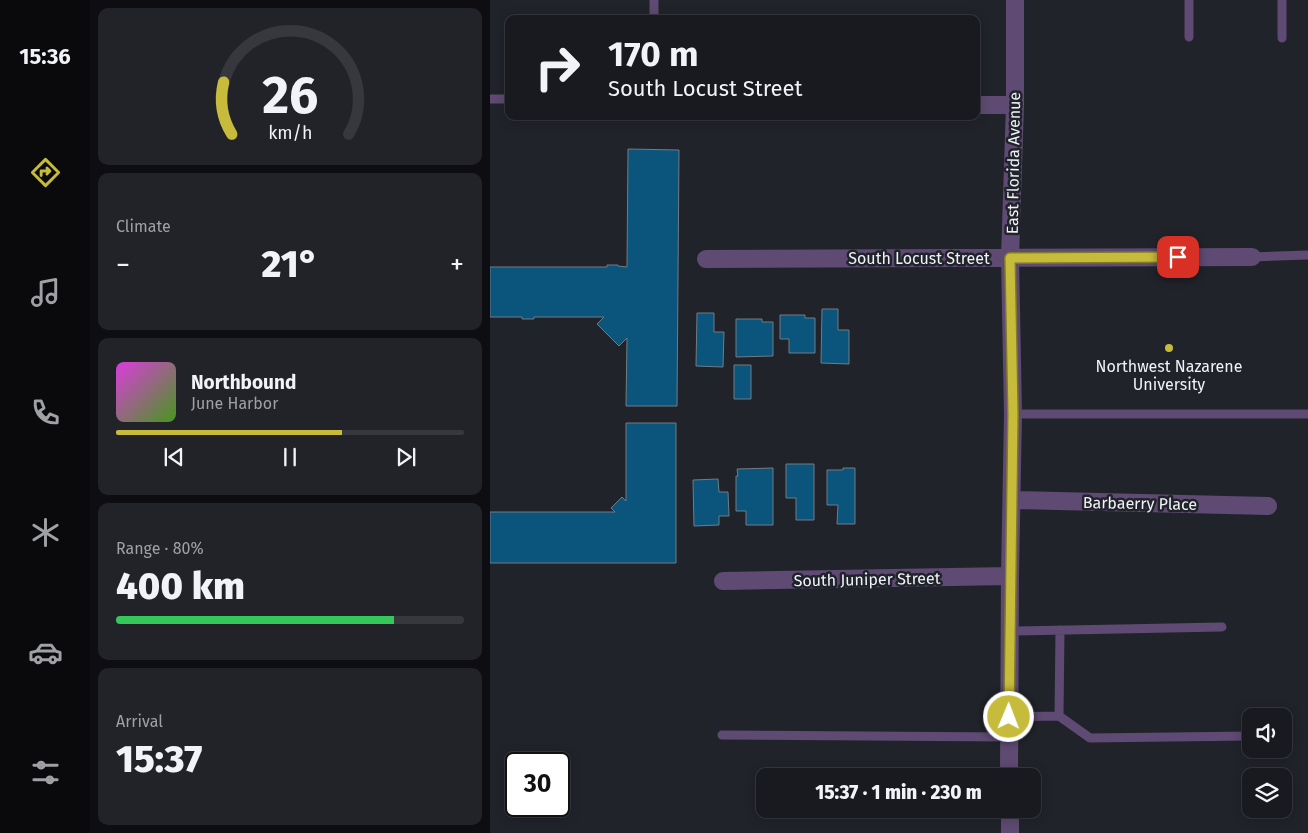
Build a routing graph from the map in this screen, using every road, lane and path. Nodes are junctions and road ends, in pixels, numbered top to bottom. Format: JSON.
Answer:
{"nodes":[{"id":1,"x":654,"y":0,"type":"edge"},
{"id":2,"x":1014,"y":0,"type":"edge"},
{"id":3,"x":1189,"y":0,"type":"edge"},
{"id":4,"x":1282,"y":0,"type":"edge"},
{"id":5,"x":654,"y":15,"type":"edge"},
{"id":6,"x":1189,"y":37,"type":"dead end"},
{"id":7,"x":1282,"y":38,"type":"dead end"},
{"id":8,"x":490,"y":99,"type":"edge"},
{"id":9,"x":505,"y":99,"type":"edge"},
{"id":10,"x":980,"y":105,"type":"edge"},
{"id":11,"x":1015,"y":105,"type":"junction"},
{"id":12,"x":1308,"y":254,"type":"edge"},
{"id":13,"x":1252,"y":257,"type":"joint"},
{"id":14,"x":1010,"y":258,"type":"junction"},
{"id":15,"x":706,"y":259,"type":"dead end"},
{"id":16,"x":1013,"y":414,"type":"junction"},
{"id":17,"x":1308,"y":414,"type":"edge"},
{"id":18,"x":1012,"y":500,"type":"junction"},
{"id":19,"x":1268,"y":506,"type":"dead end"},
{"id":20,"x":1010,"y":576,"type":"junction"},
{"id":21,"x":723,"y":581,"type":"dead end"},
{"id":22,"x":1222,"y":627,"type":"dead end"},
{"id":23,"x":1060,"y":630,"type":"junction"},
{"id":24,"x":1010,"y":631,"type":"junction"},
{"id":25,"x":1059,"y":716,"type":"junction"},
{"id":26,"x":1009,"y":717,"type":"junction"},
{"id":27,"x":722,"y":735,"type":"dead end"},
{"id":28,"x":1242,"y":736,"type":"edge"},
{"id":29,"x":1008,"y":737,"type":"junction"},
{"id":30,"x":1009,"y":768,"type":"edge"},
{"id":31,"x":1010,"y":818,"type":"edge"},
{"id":32,"x":1010,"y":833,"type":"edge"}],
"edges":[{"from":1,"to":5,"type":"lane"},
{"from":2,"to":11,"type":"street","name":"East Florida Avenue"},
{"from":3,"to":6,"type":"lane"},
{"from":4,"to":7,"type":"lane"},
{"from":8,"to":9,"type":"lane"},
{"from":10,"to":11,"type":"street"},
{"from":11,"to":14,"type":"street","name":"East Florida Avenue"},
{"from":12,"to":13,"type":"lane"},
{"from":13,"to":14,"type":"street","name":"South Locust Street"},
{"from":14,"to":15,"type":"street","name":"South Locust Street"},
{"from":14,"to":16,"type":"street","name":"East Florida Avenue"},
{"from":16,"to":17,"type":"lane"},
{"from":16,"to":18,"type":"street","name":"East Florida Avenue"},
{"from":18,"to":19,"type":"street","name":"Barbaerry Place"},
{"from":18,"to":20,"type":"street","name":"East Florida Avenue"},
{"from":20,"to":21,"type":"street","name":"South Juniper Street"},
{"from":20,"to":24,"type":"street","name":"East Florida Avenue"},
{"from":22,"to":23,"type":"lane"},
{"from":23,"to":24,"type":"lane"},
{"from":23,"to":25,"type":"lane"},
{"from":24,"to":26,"type":"street","name":"East Florida Avenue"},
{"from":25,"to":26,"type":"lane"},
{"from":25,"to":28,"type":"lane"},
{"from":26,"to":29,"type":"street","name":"East Florida Avenue"},
{"from":27,"to":29,"type":"lane"},
{"from":29,"to":30,"type":"street","name":"East Florida Avenue"},
{"from":31,"to":32,"type":"street"}]}
